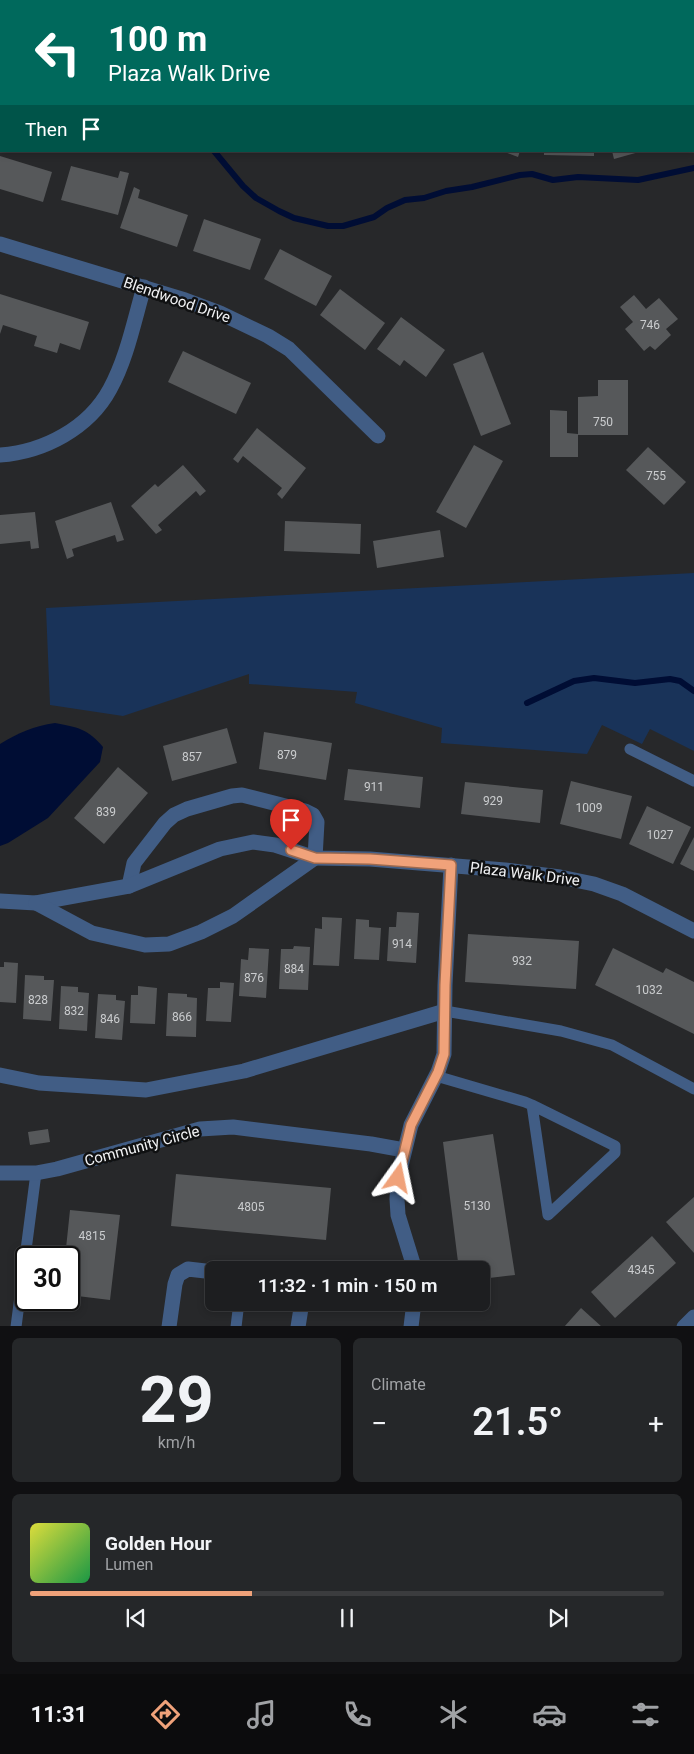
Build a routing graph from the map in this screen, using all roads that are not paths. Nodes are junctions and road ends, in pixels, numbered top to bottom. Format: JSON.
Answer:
{"nodes":[{"id":1,"x":0,"y":244,"type":"edge"},
{"id":2,"x":144,"y":287,"type":"junction"},
{"id":3,"x":378,"y":436,"type":"dead end"},
{"id":4,"x":0,"y":454,"type":"edge"},
{"id":5,"x":630,"y":750,"type":"dead end"},
{"id":6,"x":694,"y":781,"type":"edge"},
{"id":7,"x":315,"y":858,"type":"junction"},
{"id":8,"x":451,"y":865,"type":"junction"},
{"id":9,"x":130,"y":886,"type":"junction"},
{"id":10,"x":0,"y":901,"type":"edge"},
{"id":11,"x":36,"y":902,"type":"junction"},
{"id":12,"x":694,"y":931,"type":"edge"},
{"id":13,"x":445,"y":1011,"type":"junction"},
{"id":14,"x":0,"y":1074,"type":"edge"},
{"id":15,"x":436,"y":1076,"type":"junction"},
{"id":16,"x":694,"y":1089,"type":"edge"},
{"id":17,"x":532,"y":1105,"type":"junction"},
{"id":18,"x":404,"y":1150,"type":"junction"},
{"id":19,"x":0,"y":1173,"type":"edge"},
{"id":20,"x":36,"y":1173,"type":"junction"},
{"id":21,"x":412,"y":1261,"type":"edge"},
{"id":22,"x":205,"y":1271,"type":"edge"},
{"id":23,"x":238,"y":1311,"type":"edge"},
{"id":24,"x":300,"y":1311,"type":"edge"},
{"id":25,"x":413,"y":1311,"type":"edge"},
{"id":26,"x":694,"y":1318,"type":"edge"},
{"id":27,"x":16,"y":1326,"type":"edge"},
{"id":28,"x":169,"y":1326,"type":"edge"},
{"id":29,"x":236,"y":1326,"type":"edge"},
{"id":30,"x":298,"y":1326,"type":"edge"},
{"id":31,"x":411,"y":1326,"type":"edge"},
{"id":32,"x":684,"y":1326,"type":"edge"}],
"edges":[{"from":1,"to":2,"type":"street","name":"Blendwood Drive"},
{"from":2,"to":3,"type":"street","name":"Blendwood Drive"},
{"from":2,"to":4,"type":"street"},
{"from":5,"to":6,"type":"lane"},
{"from":7,"to":8,"type":"street","name":"Plaza Walk Drive"},
{"from":7,"to":9,"type":"street","name":"Plaza Walk Drive"},
{"from":7,"to":9,"type":"street"},
{"from":7,"to":11,"type":"street","name":"Plaza Walk Drive"},
{"from":8,"to":12,"type":"street","name":"Plaza Walk Drive"},
{"from":8,"to":13,"type":"street"},
{"from":9,"to":11,"type":"street","name":"Plaza Walk Drive"},
{"from":10,"to":11,"type":"street","name":"Plaza Walk Drive"},
{"from":13,"to":14,"type":"street"},
{"from":13,"to":15,"type":"street"},
{"from":13,"to":16,"type":"lane"},
{"from":15,"to":17,"type":"lane"},
{"from":15,"to":18,"type":"street"},
{"from":17,"to":17,"type":"lane"},
{"from":18,"to":20,"type":"street","name":"Community Circle"},
{"from":18,"to":21,"type":"street"},
{"from":19,"to":20,"type":"street","name":"Community Circle"},
{"from":20,"to":27,"type":"lane"},
{"from":22,"to":28,"type":"street"},
{"from":23,"to":29,"type":"lane"},
{"from":24,"to":30,"type":"street"},
{"from":25,"to":31,"type":"street"},
{"from":26,"to":32,"type":"street"}]}
